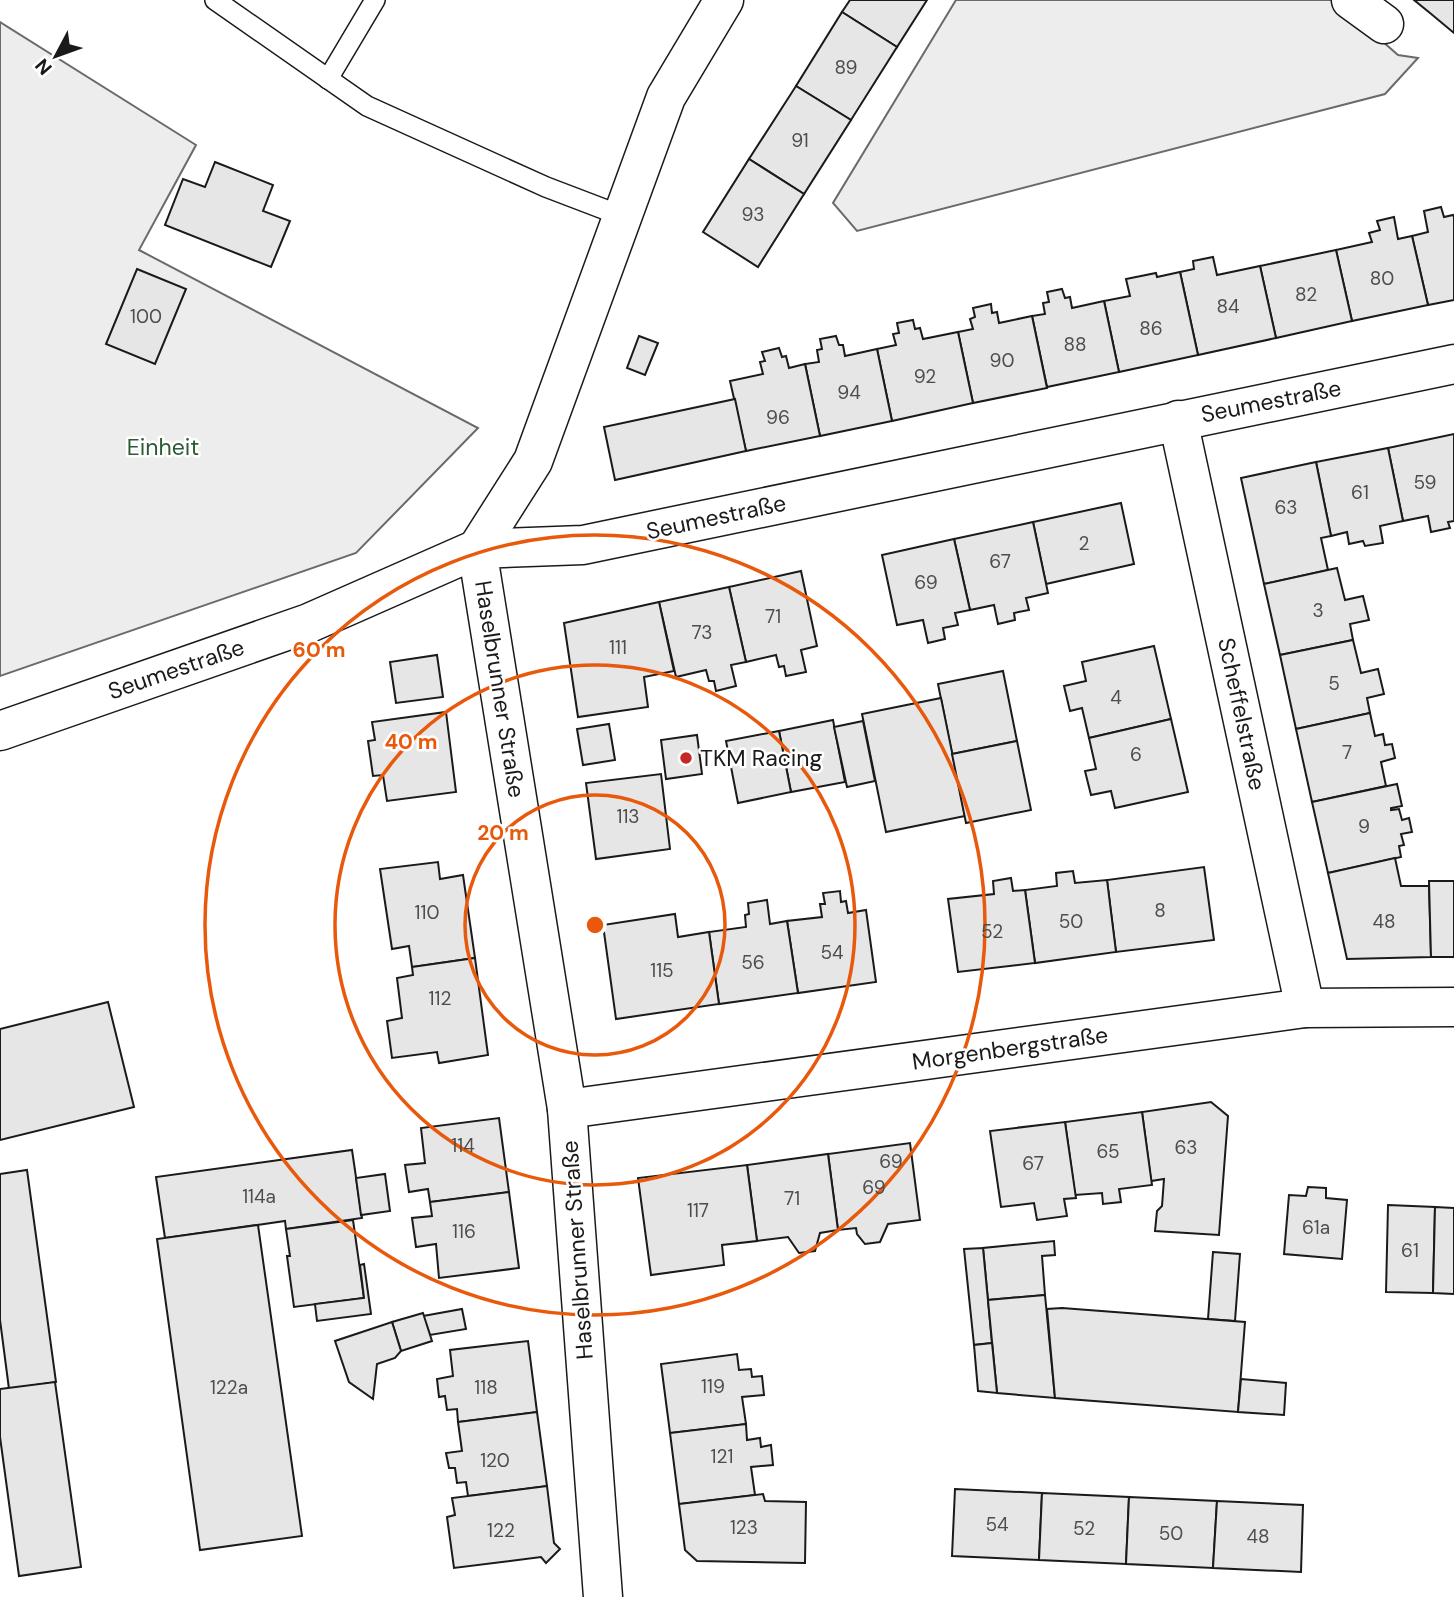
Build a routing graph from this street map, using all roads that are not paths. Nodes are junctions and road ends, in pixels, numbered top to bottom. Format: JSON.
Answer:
{"nodes":[{"id":1,"x":215,"y":0,"type":"edge"},
{"id":2,"x":375,"y":0,"type":"edge"},
{"id":3,"x":724,"y":0,"type":"edge"},
{"id":4,"x":1351,"y":0,"type":"edge"},
{"id":5,"x":1384,"y":24,"type":"dead end"},
{"id":6,"x":328,"y":79,"type":"junction"},
{"id":7,"x":622,"y":216,"type":"junction"},
{"id":8,"x":1454,"y":364,"type":"edge"},
{"id":9,"x":1178,"y":420,"type":"junction"},
{"id":10,"x":477,"y":549,"type":"junction"},
{"id":11,"x":0,"y":731,"type":"edge"},
{"id":12,"x":1454,"y":1007,"type":"edge"},
{"id":13,"x":1305,"y":1008,"type":"junction"},
{"id":14,"x":567,"y":1109,"type":"junction"},
{"id":15,"x":603,"y":1597,"type":"edge"}],
"edges":[{"from":1,"to":6,"type":"lane"},
{"from":2,"to":6,"type":"lane"},
{"from":3,"to":7,"type":"street","name":"Haselbrunner Straße"},
{"from":4,"to":5,"type":"street"},
{"from":6,"to":7,"type":"lane"},
{"from":7,"to":10,"type":"street","name":"Haselbrunner Straße"},
{"from":8,"to":9,"type":"street","name":"Seumestraße"},
{"from":9,"to":10,"type":"street","name":"Seumestraße"},
{"from":9,"to":13,"type":"street","name":"Scheffelstraße"},
{"from":10,"to":11,"type":"street","name":"Seumestraße"},
{"from":10,"to":14,"type":"street","name":"Haselbrunner Straße"},
{"from":12,"to":13,"type":"street","name":"Morgenbergstraße"},
{"from":13,"to":14,"type":"street","name":"Morgenbergstraße"},
{"from":14,"to":15,"type":"street","name":"Haselbrunner Straße"}]}
